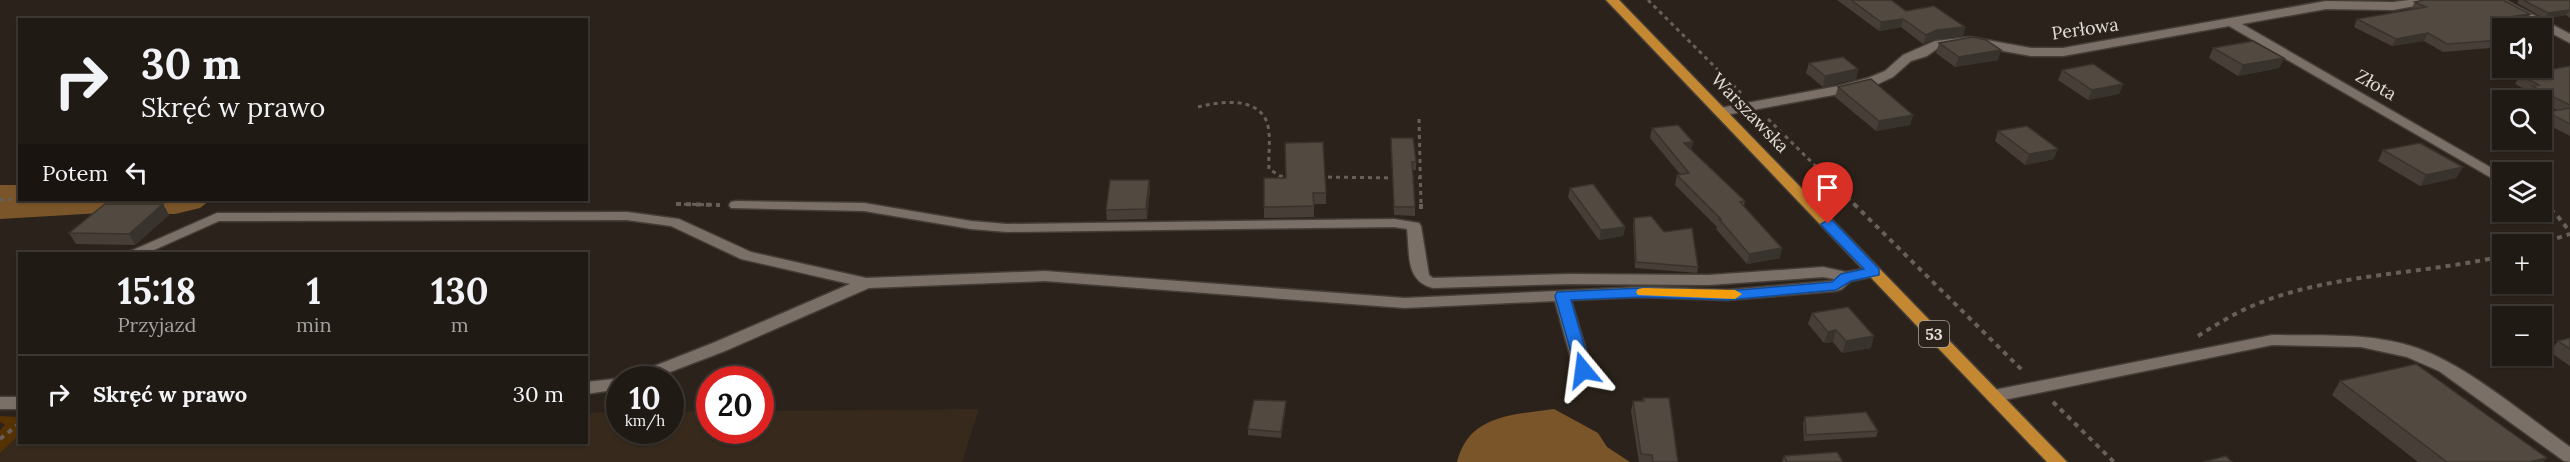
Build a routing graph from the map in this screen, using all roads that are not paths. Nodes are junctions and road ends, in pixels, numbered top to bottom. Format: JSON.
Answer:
{"nodes":[{"id":1,"x":1612,"y":0,"type":"edge"},
{"id":2,"x":2432,"y":0,"type":"edge"},
{"id":3,"x":2496,"y":0,"type":"edge"},
{"id":4,"x":2227,"y":23,"type":"junction"},
{"id":5,"x":2570,"y":39,"type":"edge"},
{"id":6,"x":1720,"y":112,"type":"junction"},
{"id":7,"x":2492,"y":174,"type":"edge"},
{"id":8,"x":736,"y":205,"type":"dead end"},
{"id":9,"x":136,"y":252,"type":"edge"},
{"id":10,"x":1874,"y":272,"type":"junction"},
{"id":11,"x":1846,"y":277,"type":"junction"},
{"id":12,"x":866,"y":283,"type":"junction"},
{"id":13,"x":1562,"y":296,"type":"junction"},
{"id":14,"x":668,"y":366,"type":"edge"},
{"id":15,"x":1583,"y":370,"type":"dead end"},
{"id":16,"x":606,"y":385,"type":"edge"},
{"id":17,"x":588,"y":388,"type":"edge"},
{"id":18,"x":1994,"y":396,"type":"junction"},
{"id":19,"x":0,"y":403,"type":"edge"},
{"id":20,"x":18,"y":403,"type":"edge"},
{"id":21,"x":2570,"y":456,"type":"edge"},
{"id":22,"x":2058,"y":462,"type":"edge"}],
"edges":[{"from":1,"to":6,"type":"main road","name":"Warszawska","number":"53"},
{"from":2,"to":4,"type":"street","name":"Perłowa"},
{"from":3,"to":5,"type":"street"},
{"from":4,"to":6,"type":"street","name":"Perłowa"},
{"from":4,"to":7,"type":"street","name":"Złota"},
{"from":6,"to":10,"type":"main road","name":"Warszawska","number":"53"},
{"from":8,"to":11,"type":"street"},
{"from":9,"to":12,"type":"street"},
{"from":10,"to":11,"type":"street"},
{"from":10,"to":18,"type":"main road","name":"Warszawska","number":"53"},
{"from":11,"to":13,"type":"street"},
{"from":12,"to":13,"type":"street"},
{"from":12,"to":14,"type":"street"},
{"from":13,"to":15,"type":"street"},
{"from":16,"to":17,"type":"street"},
{"from":18,"to":21,"type":"street"},
{"from":18,"to":22,"type":"main road","name":"Warszawska","number":"53"},
{"from":19,"to":20,"type":"street"}]}
